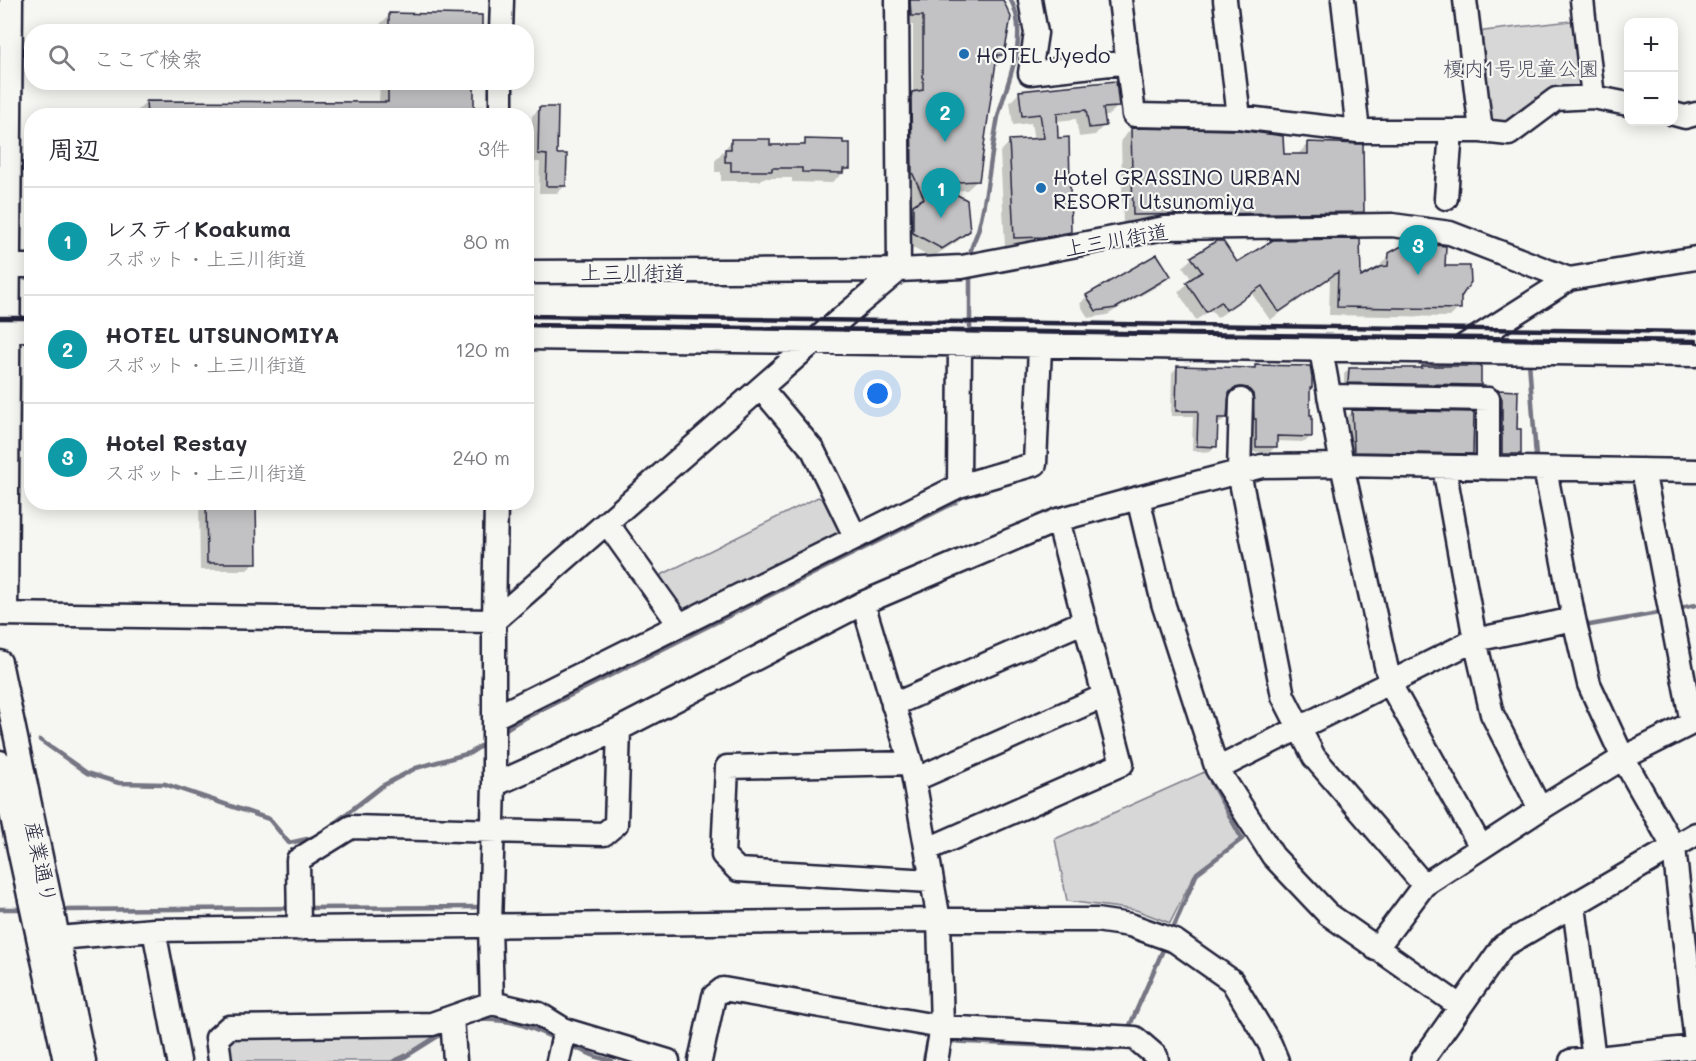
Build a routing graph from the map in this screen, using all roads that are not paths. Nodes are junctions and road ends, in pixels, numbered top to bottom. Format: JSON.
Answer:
{"nodes":[{"id":1,"x":11,"y":0,"type":"edge"},
{"id":2,"x":502,"y":0,"type":"edge"},
{"id":3,"x":897,"y":0,"type":"edge"},
{"id":4,"x":1030,"y":0,"type":"edge"},
{"id":5,"x":1120,"y":0,"type":"edge"},
{"id":6,"x":1225,"y":0,"type":"edge"},
{"id":7,"x":1343,"y":0,"type":"edge"},
{"id":8,"x":1465,"y":0,"type":"edge"},
{"id":9,"x":1582,"y":0,"type":"edge"},
{"id":10,"x":501,"y":24,"type":"edge"},
{"id":11,"x":1128,"y":62,"type":"junction"},
{"id":12,"x":501,"y":90,"type":"edge"},
{"id":13,"x":1593,"y":97,"type":"junction"},
{"id":14,"x":1624,"y":103,"type":"edge"},
{"id":15,"x":501,"y":108,"type":"edge"},
{"id":16,"x":1696,"y":114,"type":"edge"},
{"id":17,"x":1678,"y":115,"type":"edge"},
{"id":18,"x":1239,"y":117,"type":"junction"},
{"id":19,"x":1358,"y":131,"type":"junction"},
{"id":20,"x":1451,"y":131,"type":"junction"},
{"id":21,"x":1481,"y":131,"type":"junction"},
{"id":22,"x":1446,"y":198,"type":"dead end"},
{"id":23,"x":1696,"y":258,"type":"edge"},
{"id":24,"x":4,"y":266,"type":"edge"},
{"id":25,"x":24,"y":266,"type":"edge"},
{"id":26,"x":899,"y":270,"type":"junction"},
{"id":27,"x":534,"y":272,"type":"edge"},
{"id":28,"x":1569,"y":279,"type":"junction"},
{"id":29,"x":4,"y":329,"type":"edge"},
{"id":30,"x":24,"y":330,"type":"edge"},
{"id":31,"x":534,"y":338,"type":"edge"},
{"id":32,"x":812,"y":343,"type":"junction"},
{"id":33,"x":960,"y":346,"type":"junction"},
{"id":34,"x":1040,"y":346,"type":"junction"},
{"id":35,"x":1321,"y":350,"type":"junction"},
{"id":36,"x":1456,"y":351,"type":"junction"},
{"id":37,"x":1696,"y":355,"type":"edge"},
{"id":38,"x":761,"y":388,"type":"junction"},
{"id":39,"x":1329,"y":396,"type":"junction"},
{"id":40,"x":1241,"y":400,"type":"dead end"},
{"id":41,"x":1342,"y":465,"type":"junction"},
{"id":42,"x":1444,"y":467,"type":"junction"},
{"id":43,"x":1488,"y":468,"type":"junction"},
{"id":44,"x":1545,"y":469,"type":"junction"},
{"id":45,"x":1643,"y":470,"type":"junction"},
{"id":46,"x":1696,"y":471,"type":"edge"},
{"id":47,"x":1239,"y":472,"type":"junction"},
{"id":48,"x":959,"y":486,"type":"junction"},
{"id":49,"x":1138,"y":498,"type":"junction"},
{"id":50,"x":496,"y":510,"type":"edge"},
{"id":51,"x":1058,"y":520,"type":"junction"},
{"id":52,"x":607,"y":523,"type":"junction"},
{"id":53,"x":855,"y":536,"type":"junction"},
{"id":54,"x":863,"y":603,"type":"junction"},
{"id":55,"x":3,"y":614,"type":"edge"},
{"id":56,"x":1574,"y":619,"type":"junction"},
{"id":57,"x":494,"y":621,"type":"junction"},
{"id":58,"x":1085,"y":621,"type":"junction"},
{"id":59,"x":679,"y":624,"type":"junction"},
{"id":60,"x":1475,"y":640,"type":"junction"},
{"id":61,"x":0,"y":662,"type":"edge"},
{"id":62,"x":1390,"y":684,"type":"junction"},
{"id":63,"x":1104,"y":696,"type":"junction"},
{"id":64,"x":893,"y":705,"type":"junction"},
{"id":65,"x":495,"y":717,"type":"junction"},
{"id":66,"x":1694,"y":722,"type":"edge"},
{"id":67,"x":619,"y":729,"type":"junction"},
{"id":68,"x":1299,"y":729,"type":"junction"},
{"id":69,"x":1623,"y":758,"type":"junction"},
{"id":70,"x":0,"y":762,"type":"edge"},
{"id":71,"x":1217,"y":769,"type":"junction"},
{"id":72,"x":912,"y":771,"type":"junction"},
{"id":73,"x":494,"y":785,"type":"junction"},
{"id":74,"x":1540,"y":809,"type":"junction"},
{"id":75,"x":493,"y":830,"type":"junction"},
{"id":76,"x":1696,"y":834,"type":"edge"},
{"id":77,"x":1481,"y":848,"type":"junction"},
{"id":78,"x":1674,"y":848,"type":"junction"},
{"id":79,"x":927,"y":849,"type":"junction"},
{"id":80,"x":931,"y":881,"type":"junction"},
{"id":81,"x":1424,"y":885,"type":"junction"},
{"id":82,"x":1574,"y":906,"type":"junction"},
{"id":83,"x":939,"y":920,"type":"junction"},
{"id":84,"x":490,"y":925,"type":"junction"},
{"id":85,"x":299,"y":928,"type":"junction"},
{"id":86,"x":154,"y":930,"type":"junction"},
{"id":87,"x":49,"y":940,"type":"junction"},
{"id":88,"x":1376,"y":949,"type":"junction"},
{"id":89,"x":492,"y":1003,"type":"junction"},
{"id":90,"x":1460,"y":1006,"type":"junction"},
{"id":91,"x":452,"y":1017,"type":"junction"},
{"id":92,"x":942,"y":1027,"type":"junction"},
{"id":93,"x":565,"y":1030,"type":"junction"},
{"id":94,"x":1696,"y":1045,"type":"edge"},
{"id":95,"x":1594,"y":1059,"type":"junction"},
{"id":96,"x":65,"y":1061,"type":"edge"},
{"id":97,"x":84,"y":1061,"type":"edge"},
{"id":98,"x":179,"y":1061,"type":"edge"},
{"id":99,"x":220,"y":1061,"type":"edge"},
{"id":100,"x":455,"y":1061,"type":"edge"},
{"id":101,"x":558,"y":1061,"type":"edge"},
{"id":102,"x":668,"y":1061,"type":"edge"},
{"id":103,"x":700,"y":1061,"type":"edge"},
{"id":104,"x":936,"y":1061,"type":"edge"},
{"id":105,"x":1157,"y":1061,"type":"edge"},
{"id":106,"x":1277,"y":1061,"type":"edge"},
{"id":107,"x":1422,"y":1061,"type":"edge"},
{"id":108,"x":1571,"y":1061,"type":"edge"}],
"edges":[{"from":1,"to":24,"type":"street"},
{"from":2,"to":10,"type":"street"},
{"from":3,"to":26,"type":"street"},
{"from":4,"to":11,"type":"street"},
{"from":5,"to":11,"type":"street"},
{"from":6,"to":18,"type":"street"},
{"from":7,"to":19,"type":"street"},
{"from":8,"to":21,"type":"street"},
{"from":9,"to":13,"type":"street"},
{"from":11,"to":18,"type":"street"},
{"from":12,"to":15,"type":"street"},
{"from":13,"to":14,"type":"street"},
{"from":13,"to":21,"type":"street"},
{"from":16,"to":17,"type":"street"},
{"from":18,"to":19,"type":"street"},
{"from":19,"to":20,"type":"street"},
{"from":20,"to":21,"type":"street"},
{"from":20,"to":22,"type":"street"},
{"from":23,"to":28,"type":"street"},
{"from":24,"to":25,"type":"street"},
{"from":24,"to":29,"type":"street"},
{"from":26,"to":27,"type":"street","name":"上三川街道"},
{"from":26,"to":28,"type":"street","name":"上三川街道"},
{"from":26,"to":32,"type":"street"},
{"from":28,"to":36,"type":"street"},
{"from":29,"to":30,"type":"street"},
{"from":29,"to":55,"type":"street"},
{"from":31,"to":32,"type":"street"},
{"from":32,"to":33,"type":"street"},
{"from":32,"to":38,"type":"street"},
{"from":33,"to":34,"type":"street"},
{"from":33,"to":48,"type":"street"},
{"from":34,"to":35,"type":"street"},
{"from":34,"to":48,"type":"street"},
{"from":35,"to":36,"type":"street"},
{"from":35,"to":39,"type":"street"},
{"from":36,"to":37,"type":"street"},
{"from":38,"to":52,"type":"street"},
{"from":38,"to":53,"type":"street"},
{"from":39,"to":41,"type":"street"},
{"from":39,"to":43,"type":"street"},
{"from":40,"to":47,"type":"street"},
{"from":41,"to":42,"type":"street"},
{"from":41,"to":47,"type":"street"},
{"from":41,"to":62,"type":"street"},
{"from":42,"to":43,"type":"street"},
{"from":42,"to":60,"type":"street"},
{"from":43,"to":44,"type":"street"},
{"from":44,"to":45,"type":"street"},
{"from":44,"to":56,"type":"street"},
{"from":45,"to":46,"type":"street"},
{"from":45,"to":66,"type":"street"},
{"from":47,"to":49,"type":"street"},
{"from":47,"to":68,"type":"street"},
{"from":48,"to":53,"type":"street"},
{"from":49,"to":51,"type":"street"},
{"from":49,"to":71,"type":"street"},
{"from":50,"to":57,"type":"street"},
{"from":51,"to":54,"type":"street"},
{"from":51,"to":58,"type":"street"},
{"from":52,"to":57,"type":"street"},
{"from":52,"to":59,"type":"street"},
{"from":53,"to":59,"type":"street"},
{"from":54,"to":64,"type":"street"},
{"from":54,"to":67,"type":"street"},
{"from":55,"to":57,"type":"street"},
{"from":56,"to":60,"type":"street"},
{"from":56,"to":69,"type":"street"},
{"from":57,"to":65,"type":"street"},
{"from":58,"to":63,"type":"street"},
{"from":58,"to":64,"type":"street"},
{"from":59,"to":65,"type":"street"},
{"from":60,"to":62,"type":"street"},
{"from":60,"to":74,"type":"street"},
{"from":61,"to":87,"type":"street","name":"産業通り"},
{"from":62,"to":68,"type":"street"},
{"from":62,"to":77,"type":"street"},
{"from":63,"to":72,"type":"street"},
{"from":63,"to":79,"type":"street"},
{"from":64,"to":72,"type":"street"},
{"from":65,"to":73,"type":"street"},
{"from":66,"to":69,"type":"street"},
{"from":67,"to":73,"type":"street"},
{"from":67,"to":75,"type":"street"},
{"from":68,"to":71,"type":"street"},
{"from":68,"to":81,"type":"street"},
{"from":69,"to":74,"type":"street"},
{"from":69,"to":78,"type":"street"},
{"from":70,"to":87,"type":"street","name":"産業通り"},
{"from":71,"to":88,"type":"street"},
{"from":72,"to":79,"type":"street"},
{"from":72,"to":80,"type":"street"},
{"from":73,"to":75,"type":"street"},
{"from":74,"to":77,"type":"street"},
{"from":75,"to":84,"type":"street"},
{"from":75,"to":85,"type":"street"},
{"from":76,"to":78,"type":"street"},
{"from":77,"to":81,"type":"street"},
{"from":78,"to":82,"type":"street"},
{"from":78,"to":94,"type":"street"},
{"from":79,"to":80,"type":"street"},
{"from":80,"to":83,"type":"street"},
{"from":81,"to":88,"type":"street"},
{"from":82,"to":90,"type":"street"},
{"from":82,"to":95,"type":"street"},
{"from":83,"to":84,"type":"street"},
{"from":83,"to":92,"type":"street"},
{"from":83,"to":106,"type":"street"},
{"from":84,"to":85,"type":"street"},
{"from":84,"to":89,"type":"street"},
{"from":85,"to":86,"type":"street"},
{"from":86,"to":87,"type":"street"},
{"from":86,"to":98,"type":"street"},
{"from":87,"to":96,"type":"street","name":"産業通り"},
{"from":87,"to":97,"type":"street","name":"産業通り"},
{"from":88,"to":90,"type":"street"},
{"from":89,"to":91,"type":"street"},
{"from":89,"to":93,"type":"street"},
{"from":90,"to":107,"type":"street"},
{"from":91,"to":99,"type":"street"},
{"from":91,"to":100,"type":"street"},
{"from":92,"to":103,"type":"street"},
{"from":92,"to":104,"type":"street"},
{"from":92,"to":105,"type":"street"},
{"from":93,"to":101,"type":"street"},
{"from":93,"to":102,"type":"street"},
{"from":94,"to":95,"type":"street"},
{"from":95,"to":108,"type":"street"}]}
